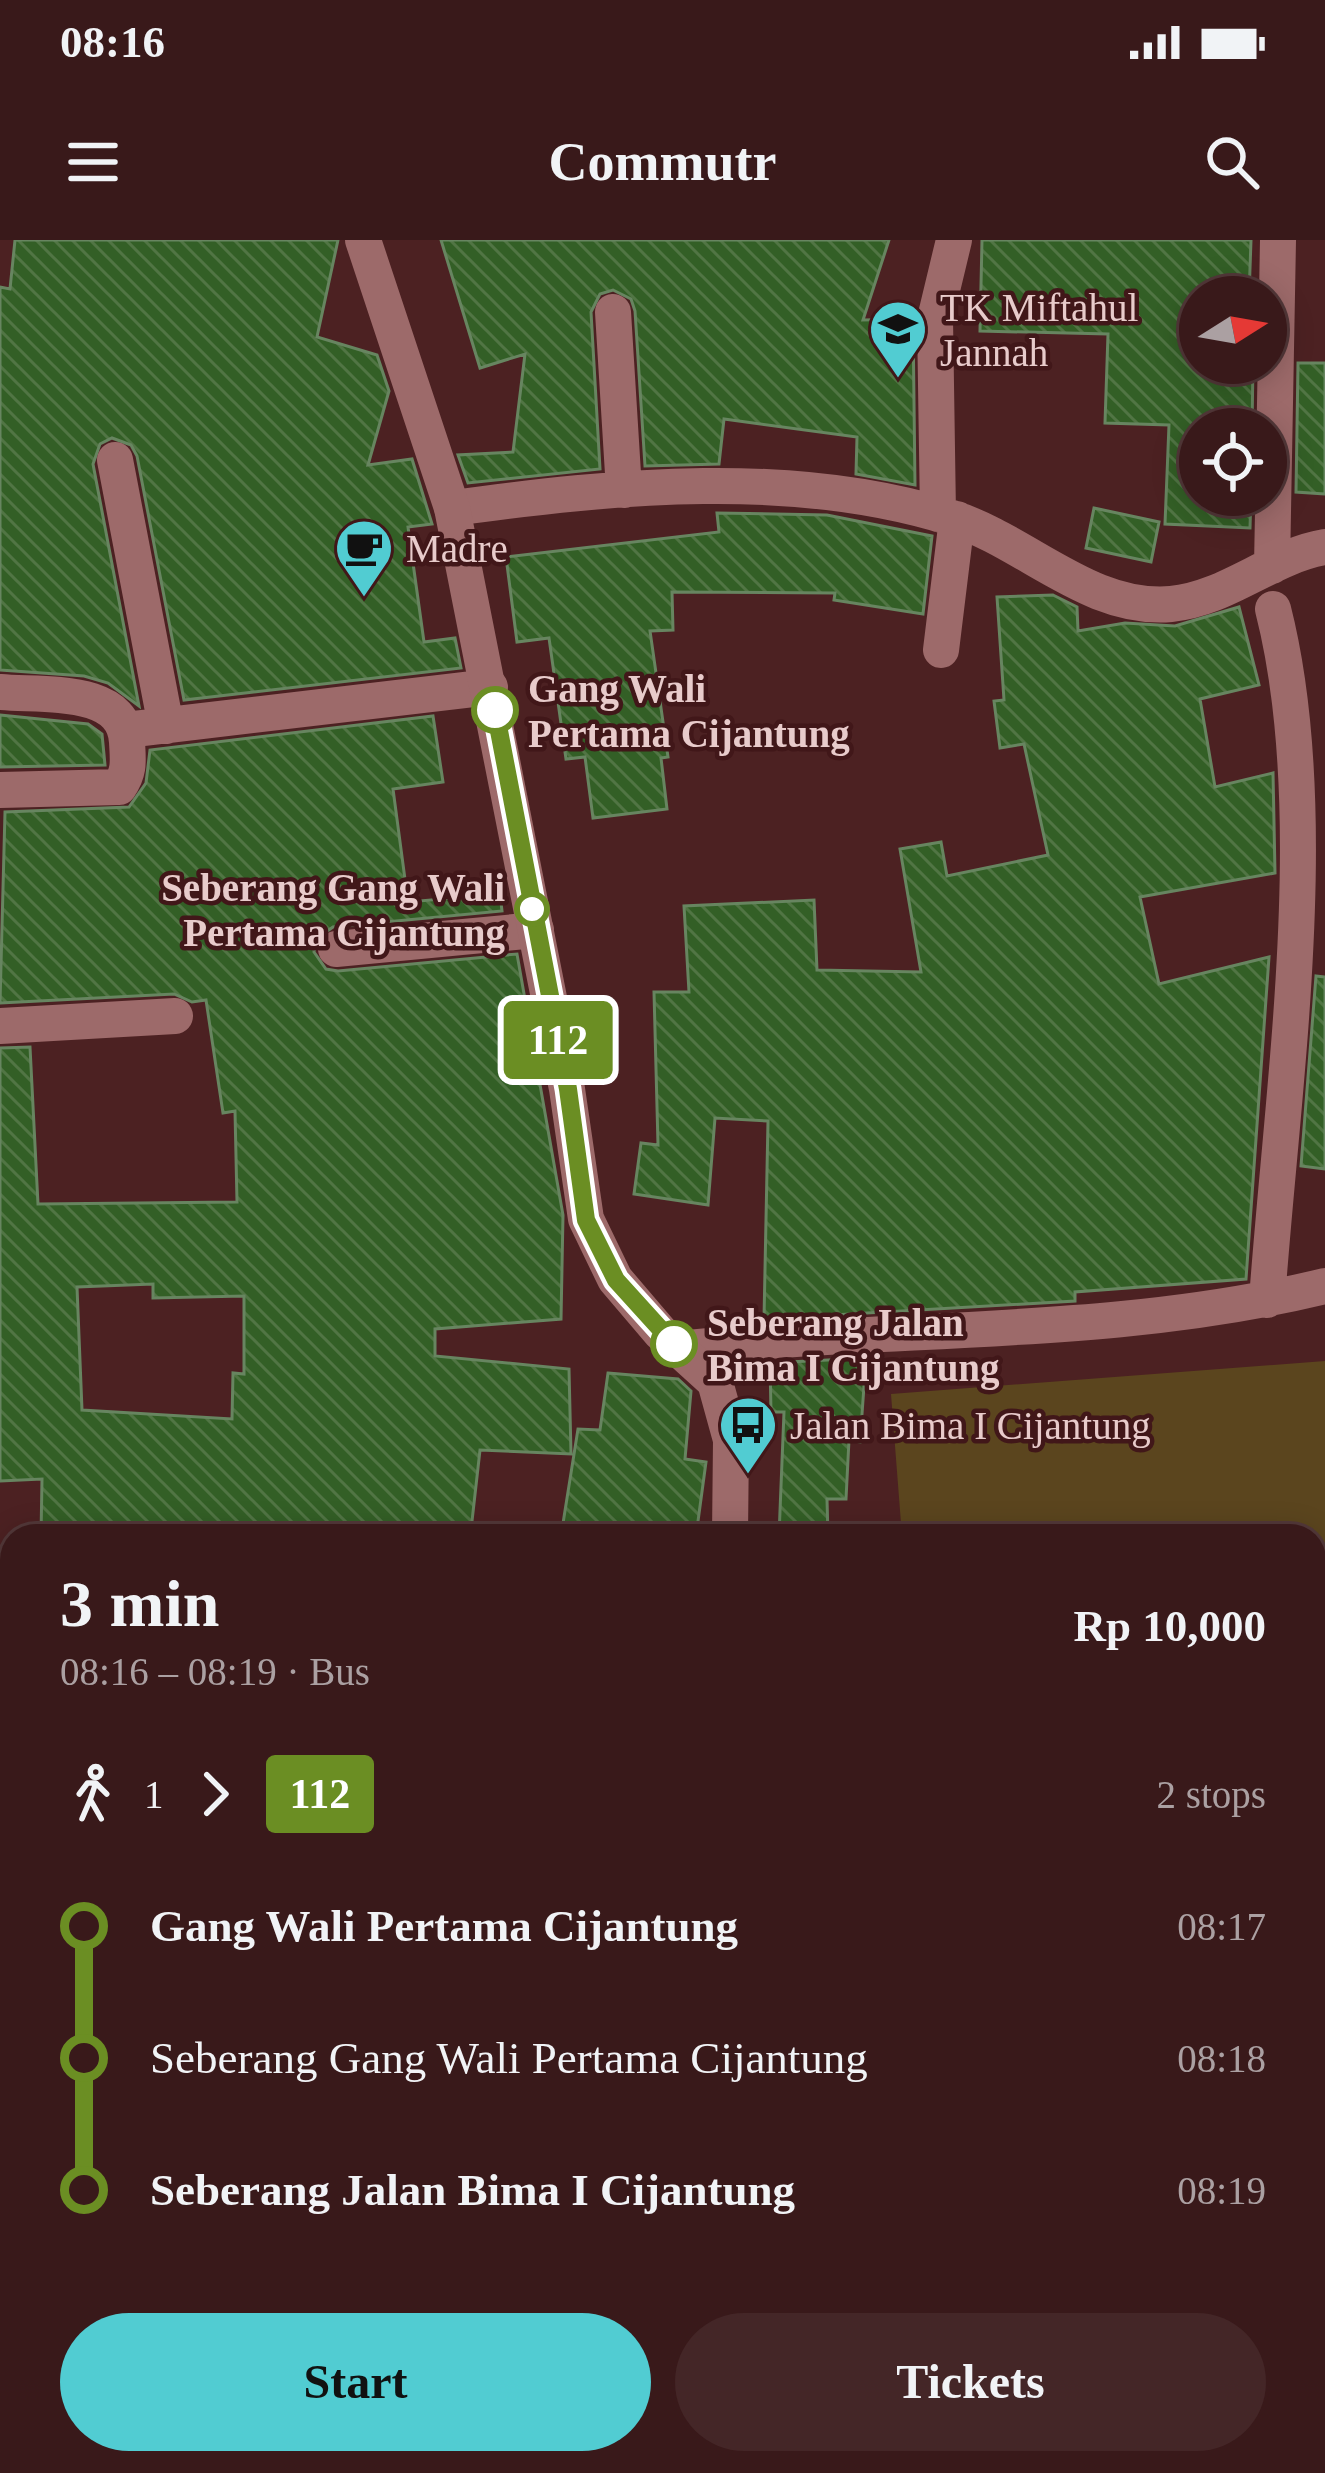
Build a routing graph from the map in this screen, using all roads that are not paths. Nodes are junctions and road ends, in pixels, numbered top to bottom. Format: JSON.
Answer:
{"nodes":[{"id":1,"x":363,"y":240,"type":"edge"},
{"id":2,"x":954,"y":240,"type":"edge"},
{"id":3,"x":1278,"y":240,"type":"edge"},
{"id":4,"x":613,"y":312,"type":"dead end"},
{"id":5,"x":116,"y":460,"type":"dead end"},
{"id":6,"x":624,"y":490,"type":"junction"},
{"id":7,"x":452,"y":508,"type":"junction"},
{"id":8,"x":948,"y":517,"type":"junction"},
{"id":9,"x":1325,"y":547,"type":"edge"},
{"id":10,"x":1272,"y":566,"type":"junction"},
{"id":11,"x":1273,"y":609,"type":"dead end"},
{"id":12,"x":941,"y":650,"type":"dead end"},
{"id":13,"x":490,"y":687,"type":"junction"},
{"id":14,"x":0,"y":692,"type":"edge"},
{"id":15,"x":166,"y":726,"type":"junction"},
{"id":16,"x":126,"y":730,"type":"junction"},
{"id":17,"x":0,"y":790,"type":"edge"},
{"id":18,"x":536,"y":930,"type":"junction"},
{"id":19,"x":336,"y":949,"type":"dead end"},
{"id":20,"x":175,"y":1016,"type":"dead end"},
{"id":21,"x":0,"y":1026,"type":"edge"},
{"id":22,"x":1325,"y":1286,"type":"edge"},
{"id":23,"x":1267,"y":1300,"type":"junction"},
{"id":24,"x":678,"y":1349,"type":"junction"},
{"id":25,"x":730,"y":1524,"type":"edge"}],
"edges":[{"from":1,"to":7,"type":"street"},
{"from":2,"to":8,"type":"street"},
{"from":3,"to":10,"type":"street"},
{"from":4,"to":6,"type":"street"},
{"from":5,"to":15,"type":"street"},
{"from":6,"to":7,"type":"street"},
{"from":6,"to":8,"type":"street"},
{"from":7,"to":13,"type":"street"},
{"from":8,"to":10,"type":"street"},
{"from":8,"to":12,"type":"street"},
{"from":9,"to":10,"type":"street"},
{"from":11,"to":23,"type":"street"},
{"from":13,"to":15,"type":"street"},
{"from":13,"to":18,"type":"street"},
{"from":14,"to":16,"type":"street"},
{"from":15,"to":16,"type":"street"},
{"from":16,"to":17,"type":"street"},
{"from":18,"to":19,"type":"street"},
{"from":18,"to":24,"type":"street"},
{"from":20,"to":21,"type":"street"},
{"from":22,"to":23,"type":"street"},
{"from":23,"to":24,"type":"street"},
{"from":24,"to":25,"type":"street"}]}
